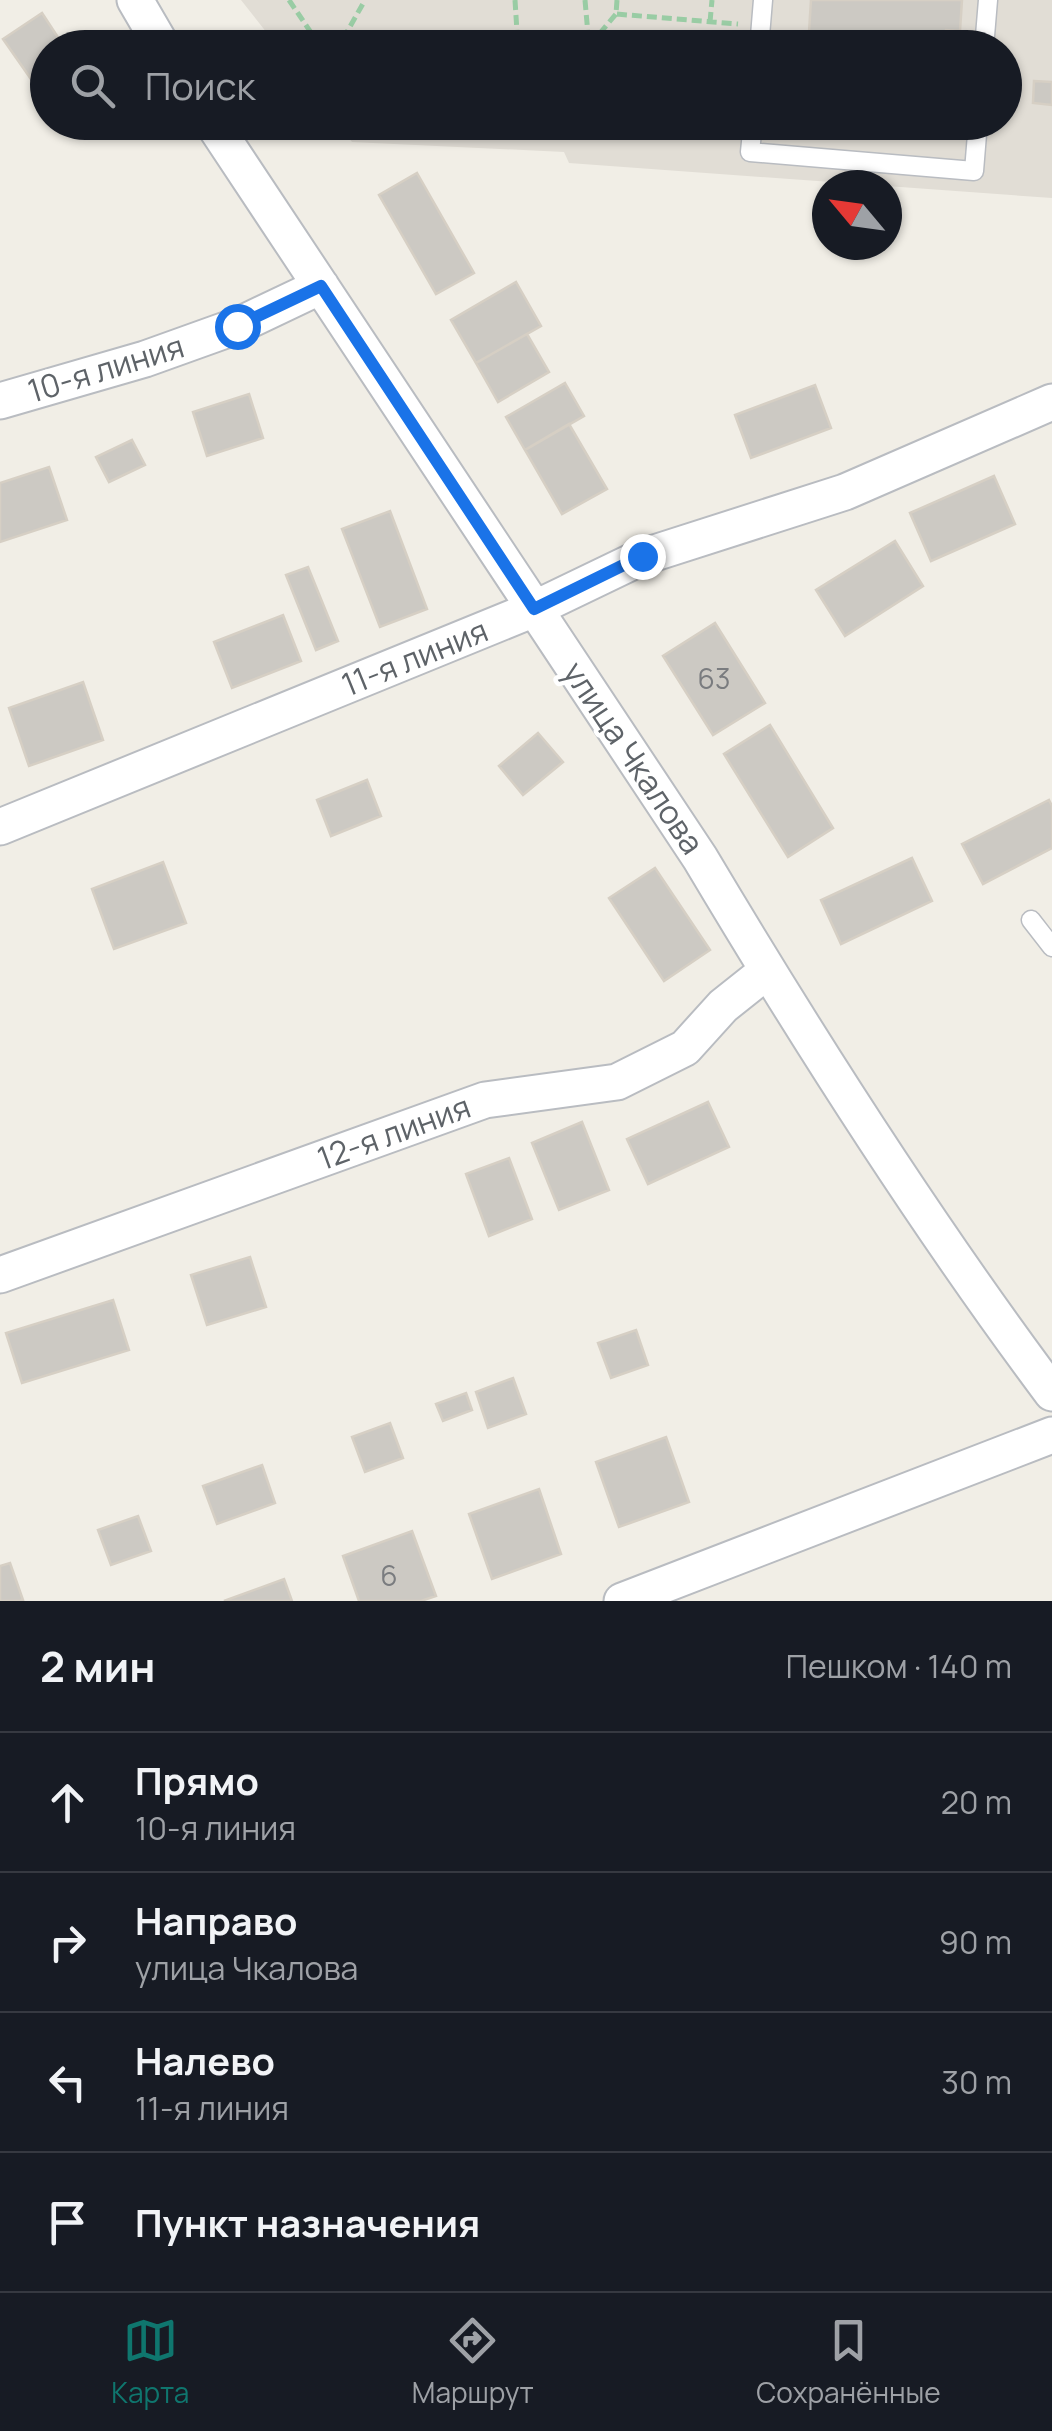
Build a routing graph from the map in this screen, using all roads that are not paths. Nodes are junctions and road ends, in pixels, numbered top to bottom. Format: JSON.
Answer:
{"nodes":[{"id":1,"x":135,"y":0,"type":"edge"},
{"id":2,"x":763,"y":0,"type":"edge"},
{"id":3,"x":988,"y":0,"type":"edge"},
{"id":4,"x":152,"y":30,"type":"edge"},
{"id":5,"x":761,"y":30,"type":"edge"},
{"id":6,"x":986,"y":30,"type":"edge"},
{"id":7,"x":224,"y":140,"type":"edge"},
{"id":8,"x":751,"y":140,"type":"edge"},
{"id":9,"x":976,"y":140,"type":"edge"},
{"id":10,"x":321,"y":286,"type":"junction"},
{"id":11,"x":0,"y":402,"type":"edge"},
{"id":12,"x":1052,"y":402,"type":"edge"},
{"id":13,"x":534,"y":609,"type":"junction"},
{"id":14,"x":0,"y":828,"type":"edge"},
{"id":15,"x":1031,"y":920,"type":"dead end"},
{"id":16,"x":1052,"y":948,"type":"edge"},
{"id":17,"x":767,"y":971,"type":"junction"},
{"id":18,"x":0,"y":1275,"type":"edge"},
{"id":19,"x":1052,"y":1393,"type":"edge"},
{"id":20,"x":1052,"y":1435,"type":"edge"},
{"id":21,"x":622,"y":1601,"type":"edge"}],
"edges":[{"from":1,"to":4,"type":"street"},
{"from":2,"to":5,"type":"lane"},
{"from":3,"to":6,"type":"lane"},
{"from":7,"to":10,"type":"street","name":"улица Чкалова"},
{"from":8,"to":9,"type":"lane"},
{"from":10,"to":11,"type":"street","name":"10-я линия"},
{"from":10,"to":13,"type":"street","name":"улица Чкалова"},
{"from":12,"to":13,"type":"street","name":"11-я линия"},
{"from":13,"to":14,"type":"street","name":"11-я линия"},
{"from":13,"to":17,"type":"street","name":"улица Чкалова"},
{"from":15,"to":16,"type":"lane"},
{"from":17,"to":18,"type":"street","name":"12-я линия"},
{"from":17,"to":19,"type":"street","name":"улица Чкалова"},
{"from":20,"to":21,"type":"street"}]}
